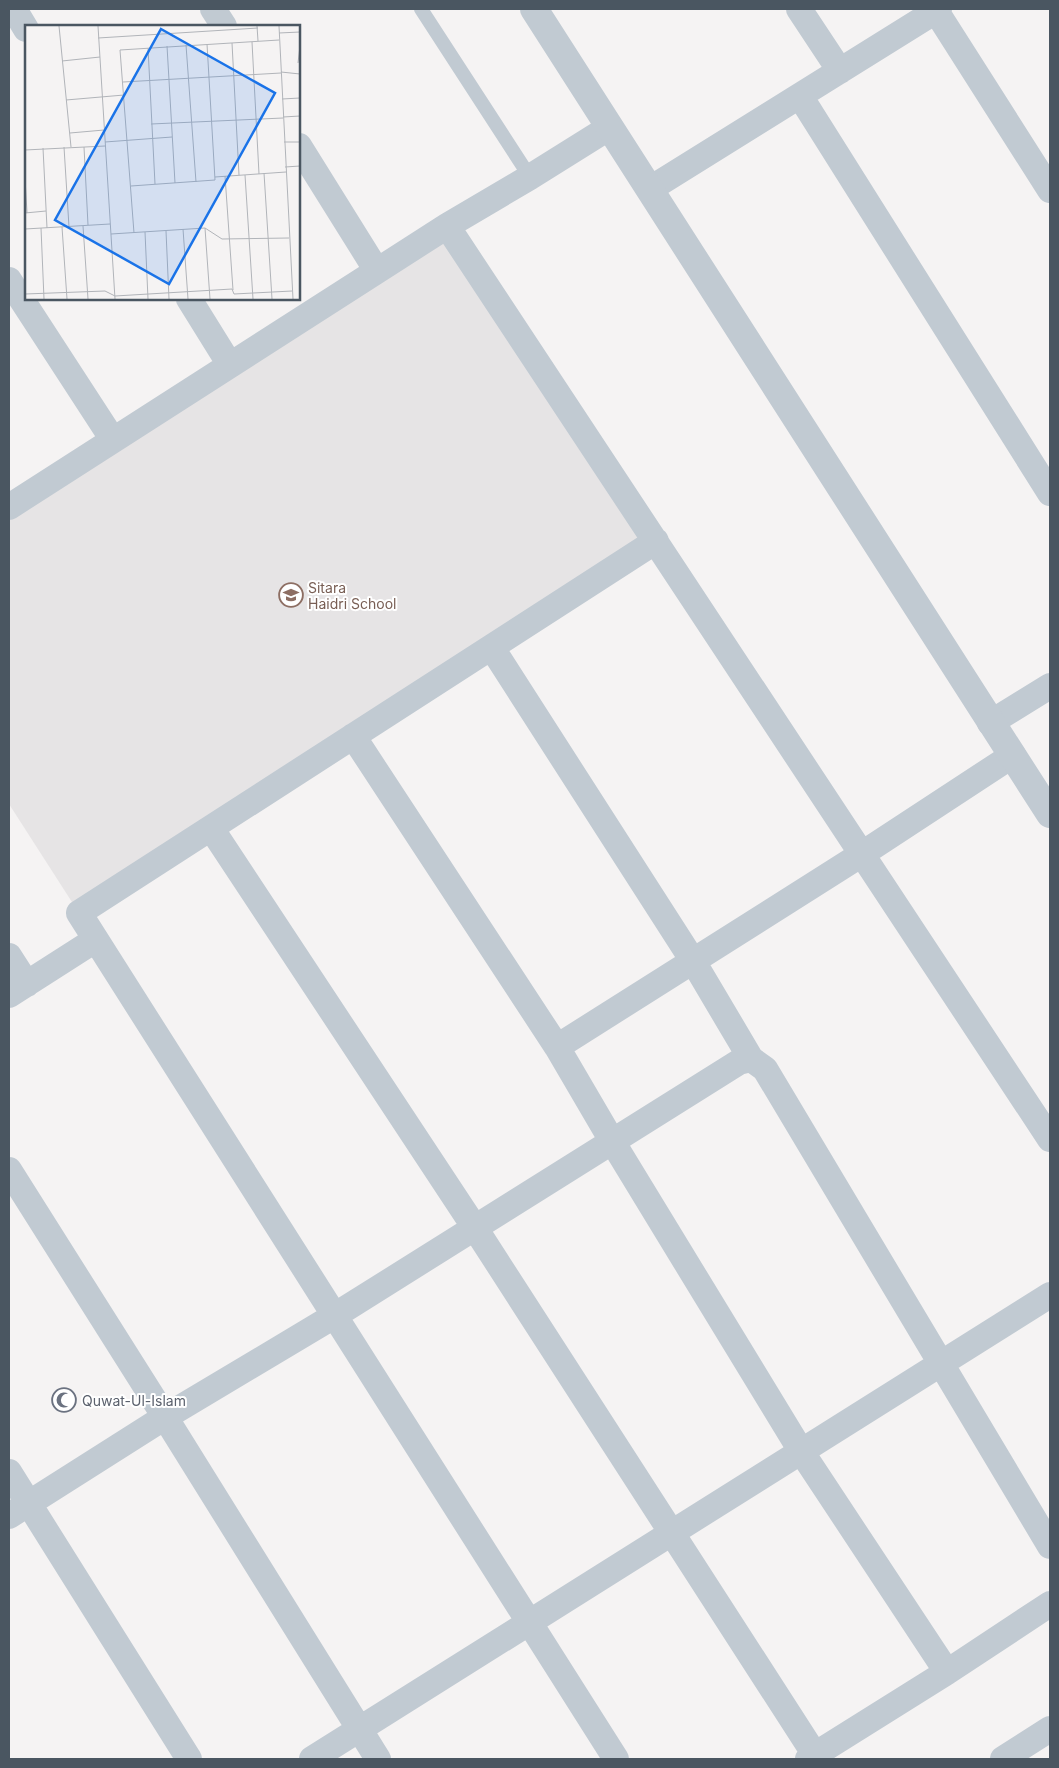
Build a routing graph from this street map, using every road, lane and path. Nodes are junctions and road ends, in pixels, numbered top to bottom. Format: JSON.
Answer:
{"nodes":[{"id":1,"x":14,"y":9,"type":"edge"},
{"id":2,"x":213,"y":9,"type":"edge"},
{"id":3,"x":421,"y":9,"type":"edge"},
{"id":4,"x":534,"y":9,"type":"edge"},
{"id":5,"x":799,"y":9,"type":"edge"},
{"id":6,"x":938,"y":10,"type":"edge"},
{"id":7,"x":223,"y":25,"type":"edge"},
{"id":8,"x":25,"y":27,"type":"edge"},
{"id":9,"x":840,"y":71,"type":"junction"},
{"id":10,"x":800,"y":96,"type":"junction"},
{"id":11,"x":610,"y":127,"type":"junction"},
{"id":12,"x":300,"y":148,"type":"edge"},
{"id":13,"x":530,"y":177,"type":"junction"},
{"id":14,"x":650,"y":189,"type":"junction"},
{"id":15,"x":1050,"y":190,"type":"edge"},
{"id":16,"x":448,"y":226,"type":"junction"},
{"id":17,"x":377,"y":271,"type":"junction"},
{"id":18,"x":9,"y":280,"type":"edge"},
{"id":19,"x":190,"y":300,"type":"edge"},
{"id":20,"x":230,"y":365,"type":"junction"},
{"id":21,"x":113,"y":440,"type":"junction"},
{"id":22,"x":1050,"y":492,"type":"edge"},
{"id":23,"x":9,"y":507,"type":"edge"},
{"id":24,"x":656,"y":541,"type":"junction"},
{"id":25,"x":492,"y":648,"type":"junction"},
{"id":26,"x":1050,"y":686,"type":"edge"},
{"id":27,"x":990,"y":723,"type":"junction"},
{"id":28,"x":353,"y":736,"type":"junction"},
{"id":29,"x":1012,"y":756,"type":"junction"},
{"id":30,"x":1050,"y":814,"type":"edge"},
{"id":31,"x":211,"y":828,"type":"junction"},
{"id":32,"x":862,"y":854,"type":"junction"},
{"id":33,"x":95,"y":940,"type":"junction"},
{"id":34,"x":9,"y":956,"type":"edge"},
{"id":35,"x":693,"y":962,"type":"junction"},
{"id":36,"x":18,"y":989,"type":"edge"},
{"id":37,"x":557,"y":1047,"type":"junction"},
{"id":38,"x":751,"y":1059,"type":"junction"},
{"id":39,"x":1050,"y":1139,"type":"edge"},
{"id":40,"x":612,"y":1141,"type":"junction"},
{"id":41,"x":9,"y":1170,"type":"edge"},
{"id":42,"x":475,"y":1228,"type":"junction"},
{"id":43,"x":1050,"y":1295,"type":"edge"},
{"id":44,"x":334,"y":1316,"type":"junction"},
{"id":45,"x":941,"y":1363,"type":"junction"},
{"id":46,"x":165,"y":1416,"type":"junction"},
{"id":47,"x":801,"y":1451,"type":"junction"},
{"id":48,"x":9,"y":1472,"type":"edge"},
{"id":49,"x":18,"y":1509,"type":"edge"},
{"id":50,"x":672,"y":1534,"type":"junction"},
{"id":51,"x":1050,"y":1546,"type":"edge"},
{"id":52,"x":1050,"y":1604,"type":"edge"},
{"id":53,"x":529,"y":1623,"type":"junction"},
{"id":54,"x":947,"y":1672,"type":"junction"},
{"id":55,"x":1050,"y":1729,"type":"edge"},
{"id":56,"x":359,"y":1730,"type":"junction"},
{"id":57,"x":811,"y":1757,"type":"edge"},
{"id":58,"x":1011,"y":1757,"type":"edge"},
{"id":59,"x":189,"y":1759,"type":"edge"},
{"id":60,"x":312,"y":1759,"type":"edge"},
{"id":61,"x":378,"y":1759,"type":"edge"},
{"id":62,"x":616,"y":1759,"type":"edge"}],
"edges":[{"from":1,"to":8,"type":"street"},
{"from":2,"to":7,"type":"street"},
{"from":3,"to":13,"type":"lane"},
{"from":4,"to":11,"type":"street"},
{"from":5,"to":9,"type":"street"},
{"from":6,"to":9,"type":"street"},
{"from":6,"to":15,"type":"street"},
{"from":9,"to":10,"type":"street"},
{"from":10,"to":14,"type":"street"},
{"from":10,"to":22,"type":"street"},
{"from":11,"to":13,"type":"street"},
{"from":11,"to":14,"type":"street"},
{"from":12,"to":17,"type":"street"},
{"from":13,"to":16,"type":"street"},
{"from":14,"to":27,"type":"street"},
{"from":16,"to":17,"type":"street"},
{"from":16,"to":24,"type":"street"},
{"from":17,"to":20,"type":"street"},
{"from":18,"to":21,"type":"street"},
{"from":19,"to":20,"type":"street"},
{"from":20,"to":21,"type":"street"},
{"from":21,"to":23,"type":"street"},
{"from":24,"to":25,"type":"street"},
{"from":24,"to":32,"type":"street"},
{"from":25,"to":28,"type":"street"},
{"from":25,"to":35,"type":"street"},
{"from":26,"to":27,"type":"street"},
{"from":27,"to":29,"type":"street"},
{"from":28,"to":31,"type":"street"},
{"from":28,"to":37,"type":"street"},
{"from":29,"to":30,"type":"street"},
{"from":29,"to":32,"type":"street"},
{"from":31,"to":33,"type":"street"},
{"from":31,"to":42,"type":"street"},
{"from":32,"to":35,"type":"street"},
{"from":32,"to":39,"type":"street"},
{"from":33,"to":36,"type":"street"},
{"from":33,"to":44,"type":"street"},
{"from":34,"to":36,"type":"street"},
{"from":35,"to":37,"type":"street"},
{"from":35,"to":38,"type":"street"},
{"from":37,"to":40,"type":"street"},
{"from":38,"to":40,"type":"street"},
{"from":38,"to":45,"type":"street"},
{"from":40,"to":42,"type":"street"},
{"from":40,"to":47,"type":"street"},
{"from":41,"to":46,"type":"street"},
{"from":42,"to":44,"type":"street"},
{"from":42,"to":50,"type":"street"},
{"from":43,"to":45,"type":"street"},
{"from":44,"to":46,"type":"street"},
{"from":44,"to":53,"type":"street"},
{"from":45,"to":47,"type":"street"},
{"from":45,"to":51,"type":"street"},
{"from":46,"to":49,"type":"street"},
{"from":46,"to":56,"type":"street"},
{"from":47,"to":50,"type":"street"},
{"from":47,"to":54,"type":"street"},
{"from":48,"to":49,"type":"street"},
{"from":49,"to":59,"type":"street"},
{"from":50,"to":53,"type":"street"},
{"from":50,"to":57,"type":"street"},
{"from":52,"to":54,"type":"street"},
{"from":53,"to":56,"type":"street"},
{"from":53,"to":62,"type":"street"},
{"from":54,"to":57,"type":"street"},
{"from":55,"to":58,"type":"street"},
{"from":56,"to":60,"type":"street"},
{"from":56,"to":61,"type":"street"}]}
